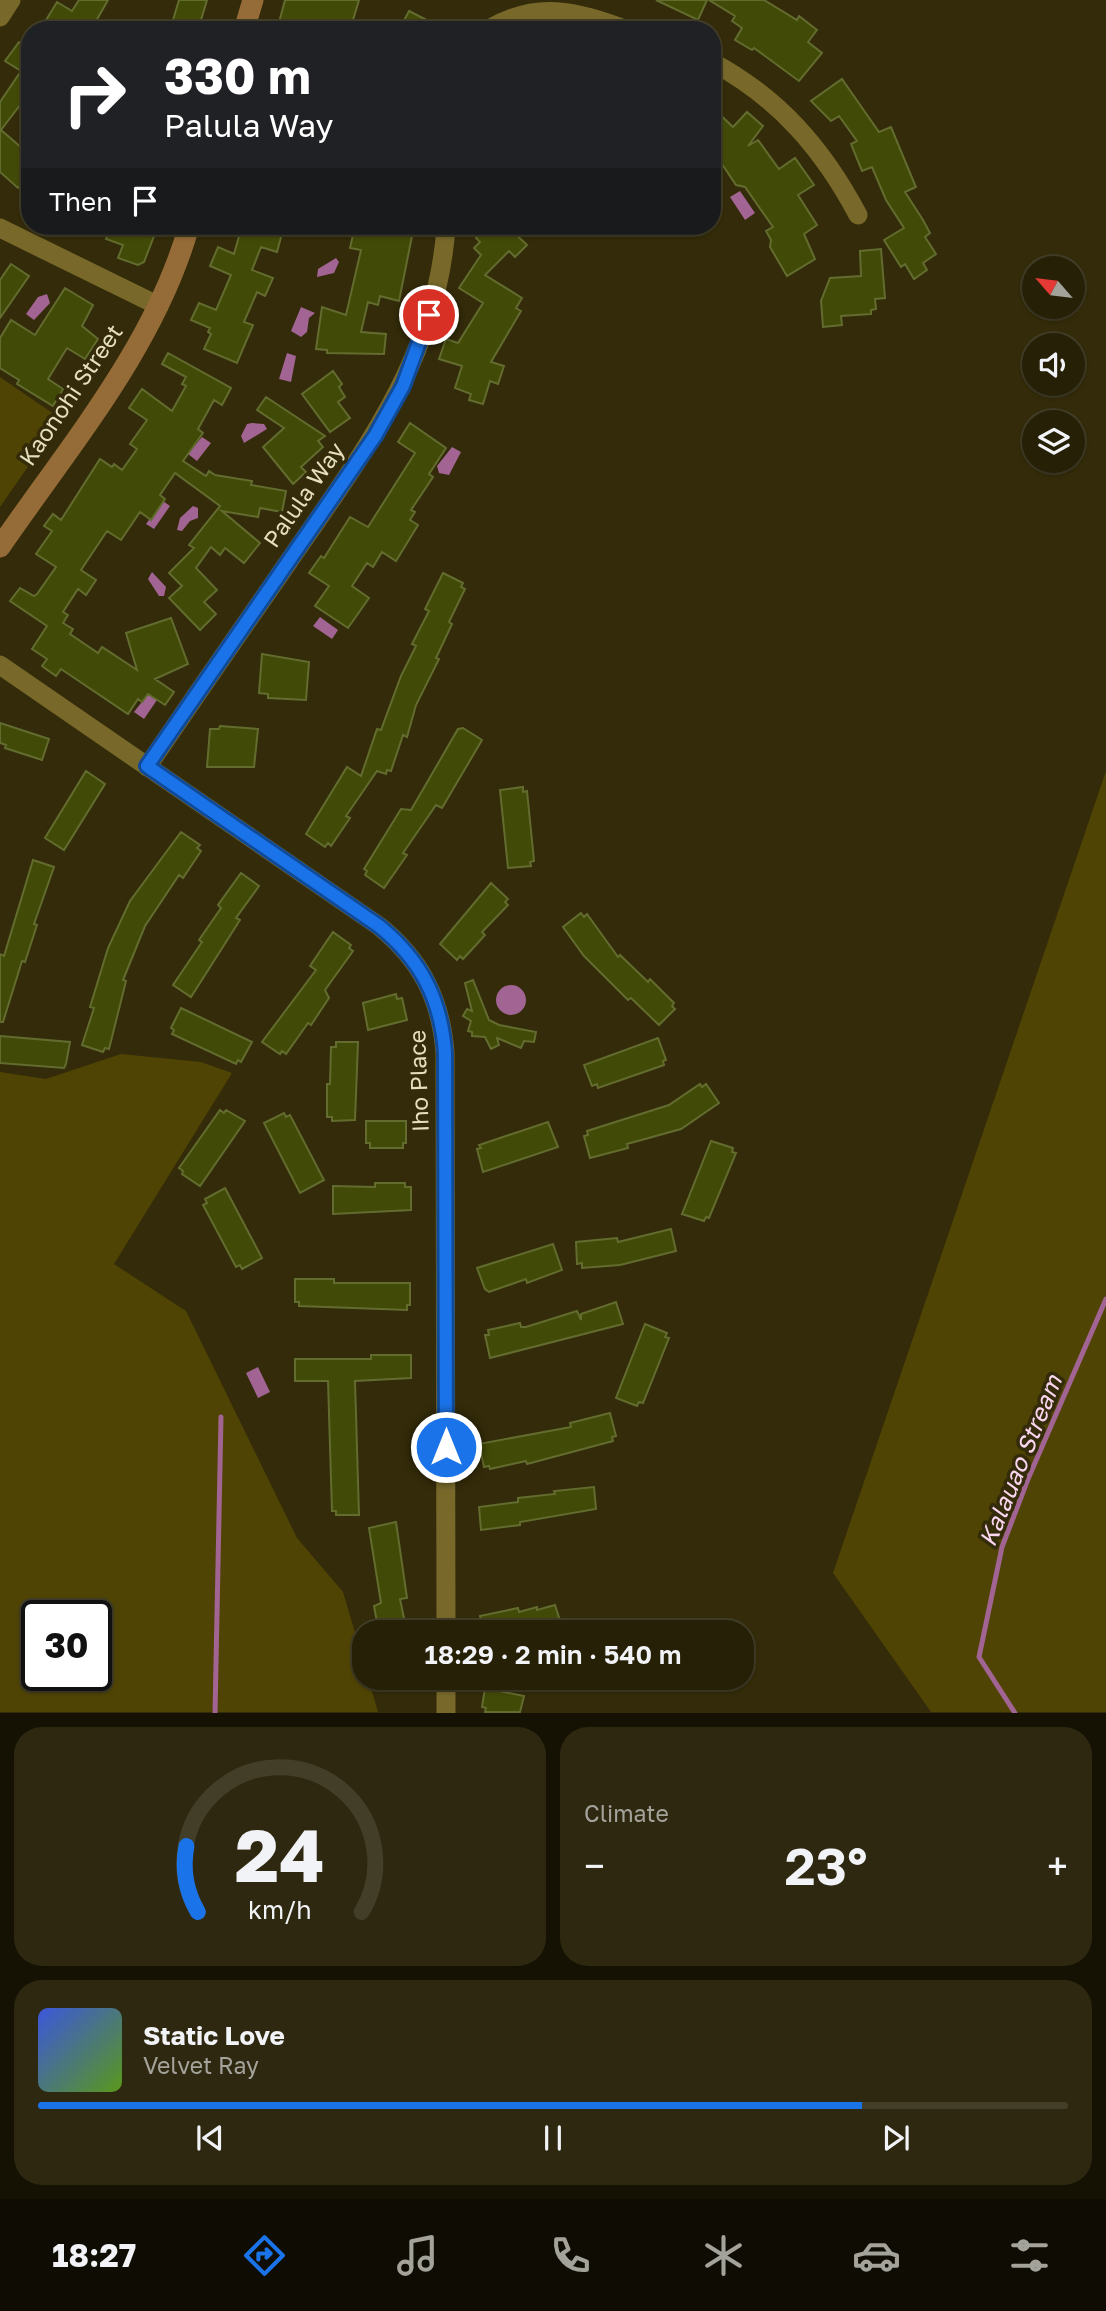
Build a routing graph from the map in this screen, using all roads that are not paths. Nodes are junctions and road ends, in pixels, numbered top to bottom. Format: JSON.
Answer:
{"nodes":[{"id":1,"x":11,"y":0,"type":"edge"},
{"id":2,"x":253,"y":0,"type":"edge"},
{"id":3,"x":0,"y":17,"type":"edge"},
{"id":4,"x":247,"y":21,"type":"edge"},
{"id":5,"x":503,"y":21,"type":"edge"},
{"id":6,"x":602,"y":21,"type":"edge"},
{"id":7,"x":721,"y":68,"type":"edge"},
{"id":8,"x":858,"y":215,"type":"dead end"},
{"id":9,"x":0,"y":228,"type":"edge"},
{"id":10,"x":186,"y":235,"type":"edge"},
{"id":11,"x":445,"y":235,"type":"edge"},
{"id":12,"x":159,"y":306,"type":"junction"},
{"id":13,"x":0,"y":547,"type":"edge"},
{"id":14,"x":0,"y":665,"type":"edge"},
{"id":15,"x":147,"y":766,"type":"junction"},
{"id":16,"x":446,"y":1620,"type":"edge"},
{"id":17,"x":446,"y":1690,"type":"edge"},
{"id":18,"x":446,"y":1713,"type":"edge"}],
"edges":[{"from":1,"to":3,"type":"street"},
{"from":2,"to":4,"type":"street"},
{"from":5,"to":6,"type":"street"},
{"from":7,"to":8,"type":"street"},
{"from":9,"to":12,"type":"street"},
{"from":10,"to":12,"type":"street","name":"Kaonohi Street"},
{"from":11,"to":15,"type":"street","name":"Palula Way"},
{"from":12,"to":13,"type":"street","name":"Kaonohi Street"},
{"from":14,"to":15,"type":"street","name":"Iho Place"},
{"from":15,"to":16,"type":"street","name":"Iho Place"},
{"from":17,"to":18,"type":"street"}]}
